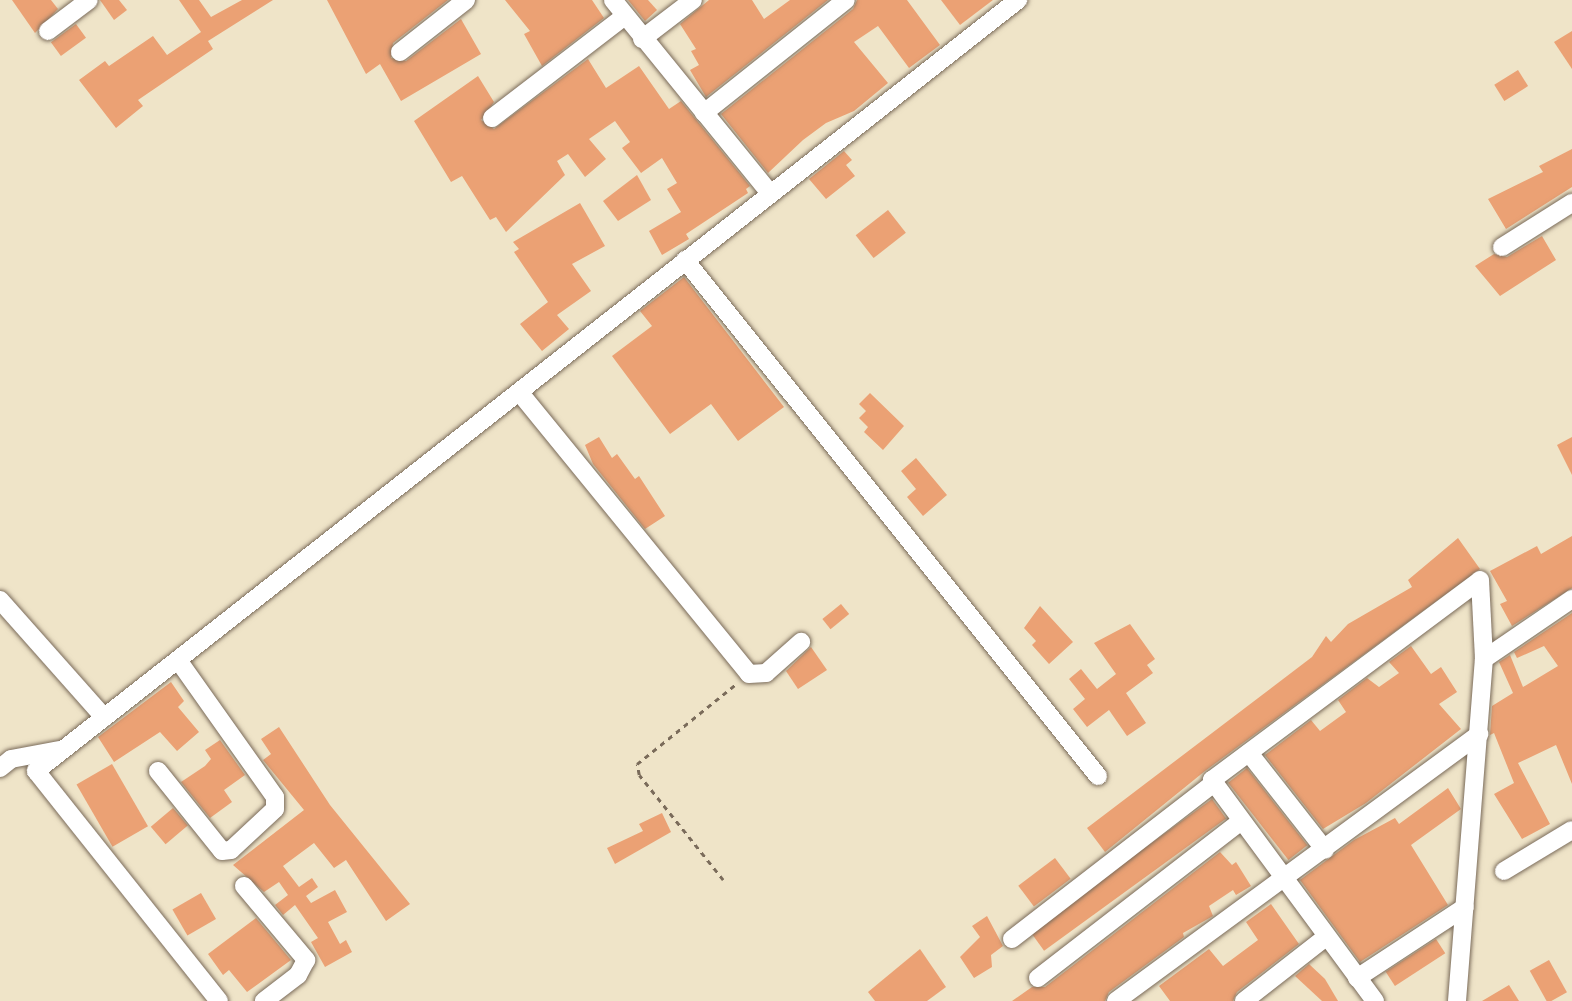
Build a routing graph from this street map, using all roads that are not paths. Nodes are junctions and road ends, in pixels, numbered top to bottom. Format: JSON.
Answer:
{"nodes":[{"id":1,"x":89,"y":0,"type":"edge"},
{"id":2,"x":466,"y":0,"type":"edge"},
{"id":3,"x":613,"y":0,"type":"edge"},
{"id":4,"x":692,"y":0,"type":"edge"},
{"id":5,"x":846,"y":0,"type":"edge"},
{"id":6,"x":1018,"y":0,"type":"edge"},
{"id":7,"x":625,"y":16,"type":"junction"},
{"id":8,"x":48,"y":31,"type":"dead end"},
{"id":9,"x":642,"y":39,"type":"junction"},
{"id":10,"x":400,"y":52,"type":"dead end"},
{"id":11,"x":704,"y":113,"type":"junction"},
{"id":12,"x":492,"y":118,"type":"dead end"},
{"id":13,"x":770,"y":193,"type":"junction"},
{"id":14,"x":1572,"y":203,"type":"edge"},
{"id":15,"x":1503,"y":247,"type":"dead end"},
{"id":16,"x":685,"y":260,"type":"junction"},
{"id":17,"x":520,"y":393,"type":"junction"},
{"id":18,"x":1572,"y":599,"type":"edge"},
{"id":19,"x":0,"y":600,"type":"edge"},
{"id":20,"x":801,"y":642,"type":"dead end"},
{"id":21,"x":1484,"y":659,"type":"junction"},
{"id":22,"x":177,"y":660,"type":"junction"},
{"id":23,"x":104,"y":717,"type":"junction"},
{"id":24,"x":1479,"y":734,"type":"junction"},
{"id":25,"x":64,"y":749,"type":"junction"},
{"id":26,"x":1249,"y":753,"type":"junction"},
{"id":27,"x":0,"y":768,"type":"edge"},
{"id":28,"x":158,"y":771,"type":"dead end"},
{"id":29,"x":1098,"y":776,"type":"dead end"},
{"id":30,"x":1214,"y":783,"type":"junction"},
{"id":31,"x":1241,"y":821,"type":"junction"},
{"id":32,"x":1572,"y":830,"type":"edge"},
{"id":33,"x":1325,"y":850,"type":"junction"},
{"id":34,"x":1504,"y":871,"type":"dead end"},
{"id":35,"x":1284,"y":879,"type":"junction"},
{"id":36,"x":244,"y":886,"type":"dead end"},
{"id":37,"x":1465,"y":907,"type":"junction"},
{"id":38,"x":1326,"y":937,"type":"junction"},
{"id":39,"x":1012,"y":939,"type":"dead end"},
{"id":40,"x":1038,"y":978,"type":"dead end"},
{"id":41,"x":1357,"y":978,"type":"junction"},
{"id":42,"x":219,"y":1001,"type":"edge"},
{"id":43,"x":264,"y":1001,"type":"edge"},
{"id":44,"x":1116,"y":1001,"type":"edge"},
{"id":45,"x":1244,"y":1001,"type":"edge"},
{"id":46,"x":1375,"y":1001,"type":"edge"},
{"id":47,"x":1457,"y":1001,"type":"edge"}],
"edges":[{"from":1,"to":8,"type":"street"},
{"from":2,"to":10,"type":"street"},
{"from":3,"to":7,"type":"street"},
{"from":4,"to":9,"type":"street"},
{"from":5,"to":11,"type":"street"},
{"from":6,"to":13,"type":"street"},
{"from":7,"to":9,"type":"street"},
{"from":7,"to":12,"type":"street"},
{"from":9,"to":11,"type":"street"},
{"from":11,"to":13,"type":"street"},
{"from":13,"to":16,"type":"street"},
{"from":14,"to":15,"type":"street"},
{"from":16,"to":17,"type":"street"},
{"from":16,"to":29,"type":"street"},
{"from":17,"to":20,"type":"street"},
{"from":17,"to":22,"type":"street"},
{"from":18,"to":21,"type":"street"},
{"from":19,"to":23,"type":"street"},
{"from":21,"to":24,"type":"street"},
{"from":21,"to":26,"type":"street"},
{"from":22,"to":23,"type":"street"},
{"from":22,"to":28,"type":"street"},
{"from":23,"to":25,"type":"street"},
{"from":24,"to":33,"type":"street"},
{"from":24,"to":37,"type":"street"},
{"from":25,"to":27,"type":"street"},
{"from":25,"to":42,"type":"street"},
{"from":26,"to":30,"type":"street"},
{"from":26,"to":33,"type":"street"},
{"from":30,"to":31,"type":"street"},
{"from":30,"to":39,"type":"street"},
{"from":31,"to":35,"type":"street"},
{"from":31,"to":40,"type":"street"},
{"from":32,"to":34,"type":"street"},
{"from":33,"to":35,"type":"street"},
{"from":35,"to":38,"type":"street"},
{"from":35,"to":44,"type":"street"},
{"from":36,"to":43,"type":"street"},
{"from":37,"to":41,"type":"street"},
{"from":37,"to":47,"type":"street"},
{"from":38,"to":41,"type":"street"},
{"from":38,"to":45,"type":"street"},
{"from":41,"to":46,"type":"street"}]}
